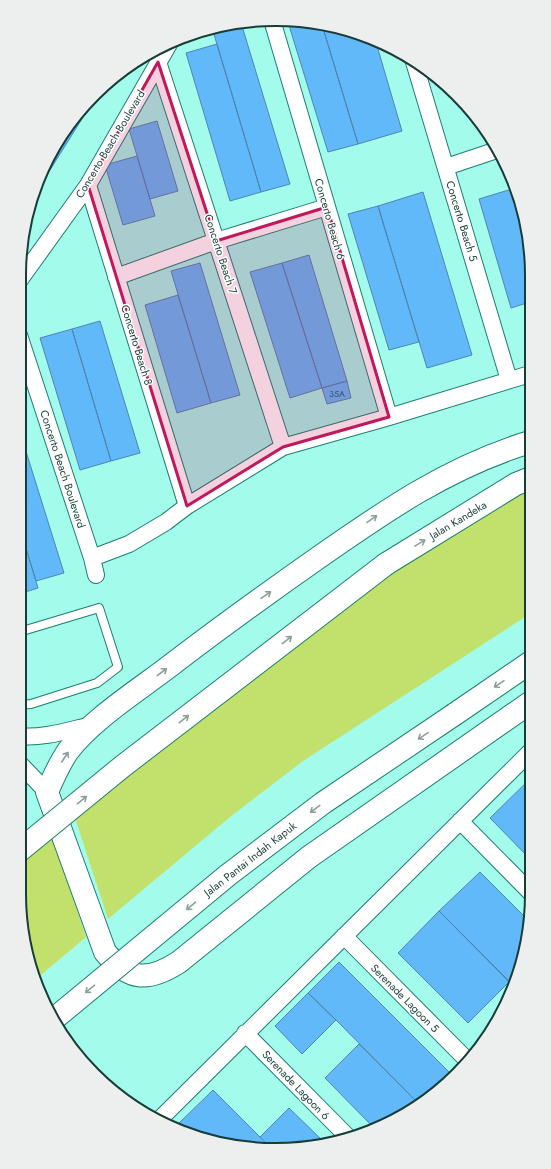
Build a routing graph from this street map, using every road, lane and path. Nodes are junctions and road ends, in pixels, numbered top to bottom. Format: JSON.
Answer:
{"nodes":[{"id":1,"x":274,"y":26,"type":"edge"},
{"id":2,"x":164,"y":53,"type":"edge"},
{"id":3,"x":158,"y":62,"type":"junction"},
{"id":4,"x":416,"y":70,"type":"edge"},
{"id":5,"x":492,"y":152,"type":"edge"},
{"id":6,"x":446,"y":167,"type":"junction"},
{"id":7,"x":88,"y":185,"type":"junction"},
{"id":8,"x":327,"y":207,"type":"junction"},
{"id":9,"x":216,"y":241,"type":"junction"},
{"id":10,"x":26,"y":271,"type":"edge"},
{"id":11,"x":116,"y":276,"type":"junction"},
{"id":12,"x":26,"y":356,"type":"edge"},
{"id":13,"x":525,"y":376,"type":"edge"},
{"id":14,"x":510,"y":380,"type":"junction"},
{"id":15,"x":389,"y":418,"type":"junction"},
{"id":16,"x":525,"y":444,"type":"edge"},
{"id":17,"x":283,"y":447,"type":"junction"},
{"id":18,"x":525,"y":480,"type":"edge"},
{"id":19,"x":187,"y":506,"type":"junction"},
{"id":20,"x":92,"y":558,"type":"junction"},
{"id":21,"x":96,"y":575,"type":"dead end"},
{"id":22,"x":26,"y":630,"type":"edge"},
{"id":23,"x":525,"y":666,"type":"edge"},
{"id":24,"x":26,"y":704,"type":"edge"},
{"id":25,"x":525,"y":706,"type":"edge"},
{"id":26,"x":92,"y":725,"type":"junction"},
{"id":27,"x":26,"y":737,"type":"edge"},
{"id":28,"x":525,"y":757,"type":"edge"},
{"id":29,"x":26,"y":771,"type":"edge"},
{"id":30,"x":47,"y":792,"type":"junction"},
{"id":31,"x":460,"y":821,"type":"junction"},
{"id":32,"x":26,"y":845,"type":"edge"},
{"id":33,"x":525,"y":887,"type":"edge"},
{"id":34,"x":344,"y":936,"type":"junction"},
{"id":35,"x":58,"y":1016,"type":"edge"},
{"id":36,"x":245,"y":1033,"type":"junction"},
{"id":37,"x":464,"y":1057,"type":"edge"},
{"id":38,"x":163,"y":1116,"type":"edge"},
{"id":39,"x":343,"y":1133,"type":"edge"}],
"edges":[{"from":1,"to":8,"type":"street","name":"Concerto Beach 6"},
{"from":2,"to":3,"type":"street","name":"Concerto Beach Boulevard"},
{"from":3,"to":7,"type":"street","name":"Concerto Beach Boulevard"},
{"from":3,"to":9,"type":"street","name":"Concerto Beach 7"},
{"from":4,"to":6,"type":"street","name":"Concerto Beach 5"},
{"from":5,"to":6,"type":"street"},
{"from":6,"to":14,"type":"street","name":"Concerto Beach 5"},
{"from":7,"to":10,"type":"street","name":"Concerto Beach Boulevard"},
{"from":7,"to":11,"type":"street","name":"Concerto Beach 8"},
{"from":8,"to":9,"type":"street"},
{"from":8,"to":15,"type":"street","name":"Concerto Beach 6"},
{"from":9,"to":11,"type":"street"},
{"from":9,"to":17,"type":"street","name":"Concerto Beach 7"},
{"from":11,"to":19,"type":"street","name":"Concerto Beach 8"},
{"from":12,"to":20,"type":"street","name":"Concerto Beach Boulevard"},
{"from":13,"to":14,"type":"street"},
{"from":14,"to":15,"type":"street"},
{"from":15,"to":17,"type":"street"},
{"from":26,"to":16,"type":"main road","one_way":true},
{"from":17,"to":19,"type":"street"},
{"from":32,"to":18,"type":"main road","name":"Jalan Kandeka","one_way":true,"bridge":true},
{"from":19,"to":20,"type":"street"},
{"from":20,"to":21,"type":"street","name":"Concerto Beach Boulevard"},
{"from":22,"to":24,"type":"lane"},
{"from":23,"to":35,"type":"main road","name":"Jalan Pantai Indah Kapuk","one_way":true,"bridge":true},
{"from":25,"to":30,"type":"main road"},
{"from":26,"to":27,"type":"street"},
{"from":30,"to":26,"type":"main road","one_way":true},
{"from":28,"to":31,"type":"street"},
{"from":29,"to":30,"type":"street"},
{"from":31,"to":33,"type":"street"},
{"from":31,"to":34,"type":"street"},
{"from":34,"to":36,"type":"street"},
{"from":34,"to":37,"type":"street","name":"Serenade Lagoon 5"},
{"from":36,"to":38,"type":"street"},
{"from":36,"to":39,"type":"street","name":"Serenade Lagoon 6"}]}
